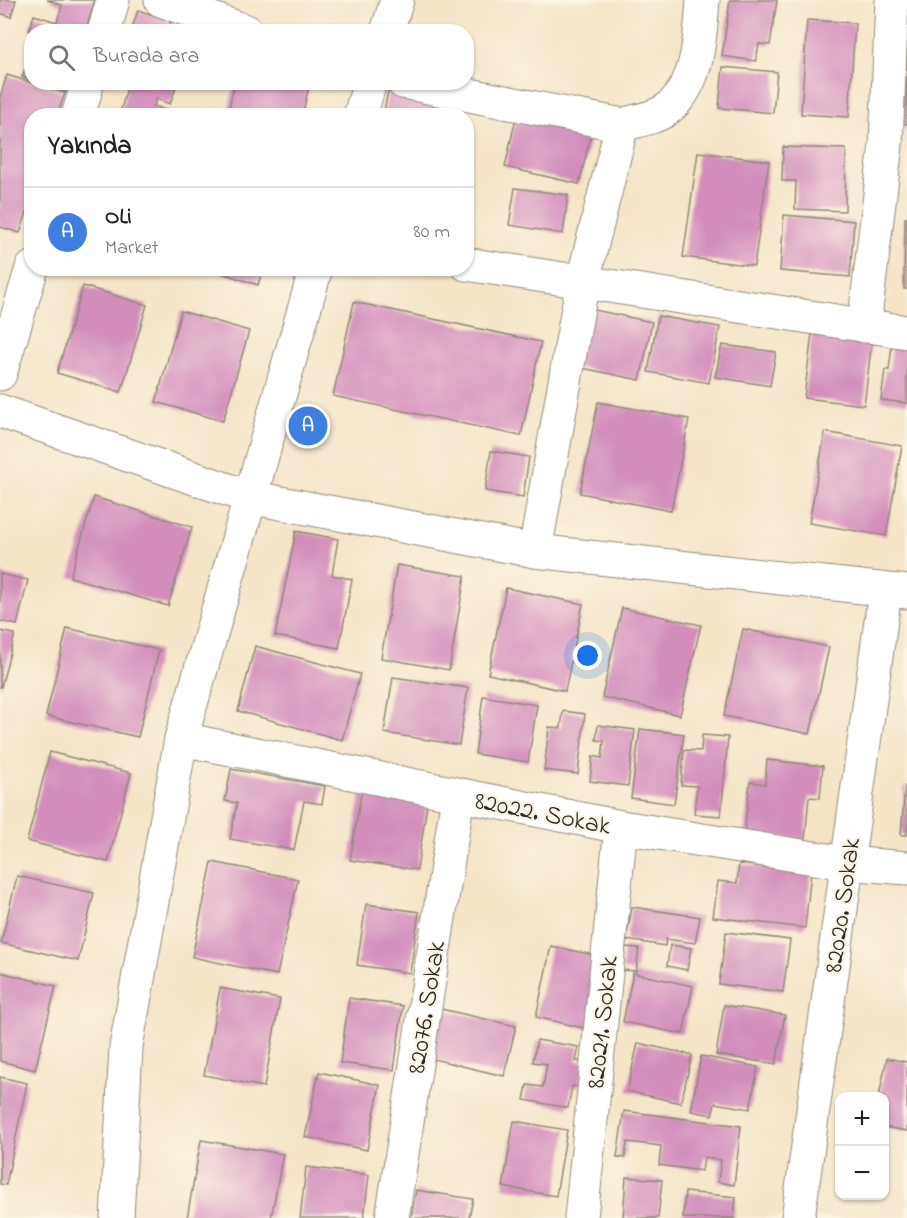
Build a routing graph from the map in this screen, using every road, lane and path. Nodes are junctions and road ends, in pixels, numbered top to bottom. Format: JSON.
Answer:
{"nodes":[{"id":1,"x":113,"y":0,"type":"edge"},
{"id":2,"x":161,"y":0,"type":"edge"},
{"id":3,"x":397,"y":0,"type":"edge"},
{"id":4,"x":703,"y":0,"type":"edge"},
{"id":5,"x":892,"y":0,"type":"edge"},
{"id":6,"x":106,"y":24,"type":"edge"},
{"id":7,"x":226,"y":24,"type":"edge"},
{"id":8,"x":390,"y":24,"type":"edge"},
{"id":9,"x":86,"y":90,"type":"edge"},
{"id":10,"x":368,"y":90,"type":"edge"},
{"id":11,"x":444,"y":90,"type":"edge"},
{"id":12,"x":80,"y":108,"type":"edge"},
{"id":13,"x":362,"y":108,"type":"edge"},
{"id":14,"x":622,"y":125,"type":"junction"},
{"id":15,"x":896,"y":147,"type":"edge"},
{"id":16,"x":474,"y":265,"type":"edge"},
{"id":17,"x":30,"y":276,"type":"edge"},
{"id":18,"x":314,"y":276,"type":"edge"},
{"id":19,"x":583,"y":280,"type":"junction"},
{"id":20,"x":864,"y":326,"type":"junction"},
{"id":21,"x":907,"y":332,"type":"edge"},
{"id":22,"x":0,"y":374,"type":"edge"},
{"id":23,"x":0,"y":411,"type":"edge"},
{"id":24,"x":249,"y":497,"type":"junction"},
{"id":25,"x":534,"y":551,"type":"junction"},
{"id":26,"x":896,"y":592,"type":"edge"},
{"id":27,"x":181,"y":739,"type":"junction"},
{"id":28,"x":458,"y":796,"type":"junction"},
{"id":29,"x":621,"y":827,"type":"junction"},
{"id":30,"x":846,"y":863,"type":"junction"},
{"id":31,"x":907,"y":867,"type":"edge"},
{"id":32,"x":117,"y":1218,"type":"edge"},
{"id":33,"x":392,"y":1218,"type":"edge"},
{"id":34,"x":581,"y":1218,"type":"edge"},
{"id":35,"x":798,"y":1218,"type":"edge"}],
"edges":[{"from":1,"to":6,"type":"street"},
{"from":2,"to":7,"type":"street"},
{"from":3,"to":8,"type":"street"},
{"from":4,"to":14,"type":"street"},
{"from":5,"to":15,"type":"street"},
{"from":9,"to":12,"type":"street"},
{"from":10,"to":13,"type":"street"},
{"from":11,"to":14,"type":"street"},
{"from":14,"to":19,"type":"street"},
{"from":15,"to":20,"type":"street"},
{"from":16,"to":19,"type":"street"},
{"from":17,"to":22,"type":"street"},
{"from":18,"to":24,"type":"street"},
{"from":19,"to":20,"type":"street"},
{"from":19,"to":25,"type":"street"},
{"from":20,"to":21,"type":"street"},
{"from":23,"to":24,"type":"street"},
{"from":24,"to":25,"type":"street"},
{"from":24,"to":27,"type":"street"},
{"from":25,"to":26,"type":"street"},
{"from":26,"to":30,"type":"street","name":"82020. Sokak"},
{"from":27,"to":28,"type":"street","name":"82022. Sokak"},
{"from":27,"to":32,"type":"street"},
{"from":28,"to":29,"type":"street","name":"82022. Sokak"},
{"from":28,"to":33,"type":"street","name":"82076. Sokak"},
{"from":29,"to":30,"type":"street","name":"82022. Sokak"},
{"from":29,"to":34,"type":"street","name":"82021. Sokak"},
{"from":30,"to":31,"type":"street","name":"82022. Sokak"},
{"from":30,"to":35,"type":"street","name":"82020. Sokak"}]}
